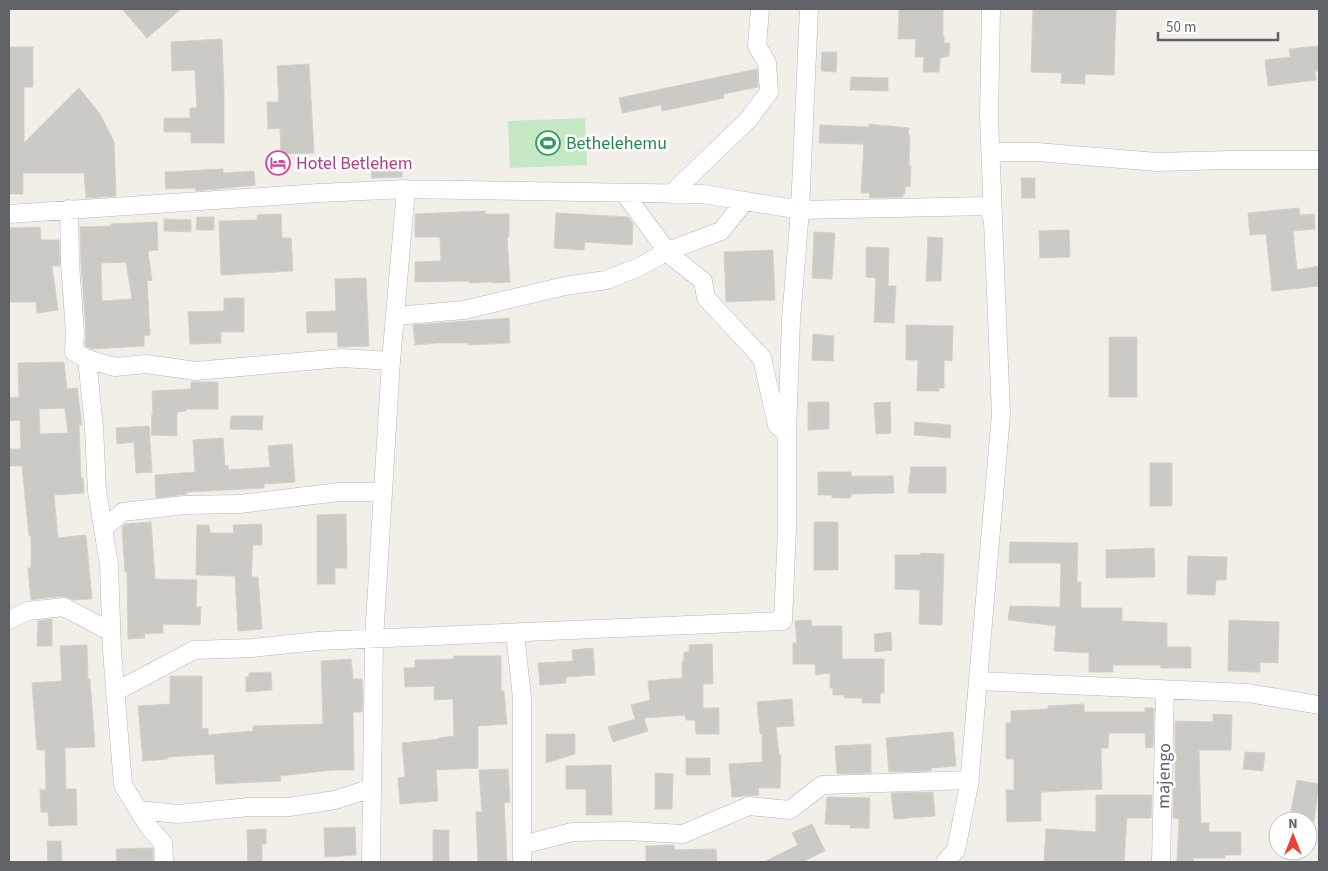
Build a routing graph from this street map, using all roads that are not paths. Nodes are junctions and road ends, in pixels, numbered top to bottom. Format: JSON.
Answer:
{"nodes":[{"id":1,"x":760,"y":9,"type":"edge"},
{"id":2,"x":809,"y":9,"type":"edge"},
{"id":3,"x":991,"y":9,"type":"edge"},
{"id":4,"x":990,"y":152,"type":"junction"},
{"id":5,"x":1319,"y":160,"type":"edge"},
{"id":6,"x":406,"y":189,"type":"junction"},
{"id":7,"x":624,"y":193,"type":"junction"},
{"id":8,"x":671,"y":194,"type":"junction"},
{"id":9,"x":745,"y":201,"type":"junction"},
{"id":10,"x":69,"y":209,"type":"junction"},
{"id":11,"x":800,"y":210,"type":"junction"},
{"id":12,"x":9,"y":214,"type":"edge"},
{"id":13,"x":993,"y":220,"type":"junction"},
{"id":14,"x":668,"y":251,"type":"junction"},
{"id":15,"x":396,"y":316,"type":"junction"},
{"id":16,"x":86,"y":360,"type":"junction"},
{"id":17,"x":392,"y":360,"type":"junction"},
{"id":18,"x":787,"y":434,"type":"junction"},
{"id":19,"x":383,"y":492,"type":"junction"},
{"id":20,"x":103,"y":529,"type":"junction"},
{"id":21,"x":9,"y":620,"type":"edge"},
{"id":22,"x":111,"y":632,"type":"junction"},
{"id":23,"x":515,"y":633,"type":"junction"},
{"id":24,"x":374,"y":639,"type":"junction"},
{"id":25,"x":979,"y":681,"type":"junction"},
{"id":26,"x":1165,"y":690,"type":"junction"},
{"id":27,"x":115,"y":692,"type":"junction"},
{"id":28,"x":1319,"y":705,"type":"edge"},
{"id":29,"x":970,"y":780,"type":"junction"},
{"id":30,"x":372,"y":788,"type":"junction"},
{"id":31,"x":138,"y":810,"type":"junction"},
{"id":32,"x":171,"y":813,"type":"junction"},
{"id":33,"x":158,"y":837,"type":"junction"},
{"id":34,"x":522,"y":854,"type":"edge"},
{"id":35,"x":954,"y":858,"type":"edge"},
{"id":36,"x":164,"y":862,"type":"edge"},
{"id":37,"x":371,"y":862,"type":"edge"},
{"id":38,"x":1161,"y":862,"type":"edge"}],
"edges":[{"from":1,"to":8,"type":"street"},
{"from":2,"to":11,"type":"street"},
{"from":3,"to":4,"type":"street"},
{"from":4,"to":5,"type":"street"},
{"from":4,"to":13,"type":"street"},
{"from":6,"to":7,"type":"street"},
{"from":6,"to":10,"type":"street"},
{"from":6,"to":15,"type":"street"},
{"from":7,"to":8,"type":"street"},
{"from":7,"to":14,"type":"street"},
{"from":8,"to":9,"type":"street"},
{"from":9,"to":11,"type":"street"},
{"from":9,"to":14,"type":"street"},
{"from":10,"to":12,"type":"street"},
{"from":10,"to":16,"type":"street"},
{"from":11,"to":13,"type":"street"},
{"from":11,"to":18,"type":"street"},
{"from":13,"to":25,"type":"street"},
{"from":14,"to":15,"type":"street"},
{"from":14,"to":18,"type":"street"},
{"from":15,"to":17,"type":"street"},
{"from":16,"to":17,"type":"street"},
{"from":16,"to":20,"type":"street"},
{"from":17,"to":19,"type":"street"},
{"from":18,"to":23,"type":"street"},
{"from":19,"to":20,"type":"street"},
{"from":19,"to":24,"type":"street"},
{"from":20,"to":22,"type":"street"},
{"from":21,"to":22,"type":"street"},
{"from":22,"to":27,"type":"street"},
{"from":23,"to":24,"type":"street"},
{"from":23,"to":34,"type":"street"},
{"from":24,"to":27,"type":"street"},
{"from":24,"to":30,"type":"street"},
{"from":25,"to":26,"type":"street"},
{"from":25,"to":29,"type":"street"},
{"from":26,"to":28,"type":"street"},
{"from":26,"to":38,"type":"street","name":"majengo"},
{"from":27,"to":31,"type":"street"},
{"from":29,"to":34,"type":"street"},
{"from":29,"to":35,"type":"street"},
{"from":30,"to":32,"type":"street"},
{"from":30,"to":37,"type":"street"},
{"from":31,"to":32,"type":"street"},
{"from":31,"to":33,"type":"street"},
{"from":32,"to":33,"type":"street"},
{"from":33,"to":36,"type":"street"}]}
